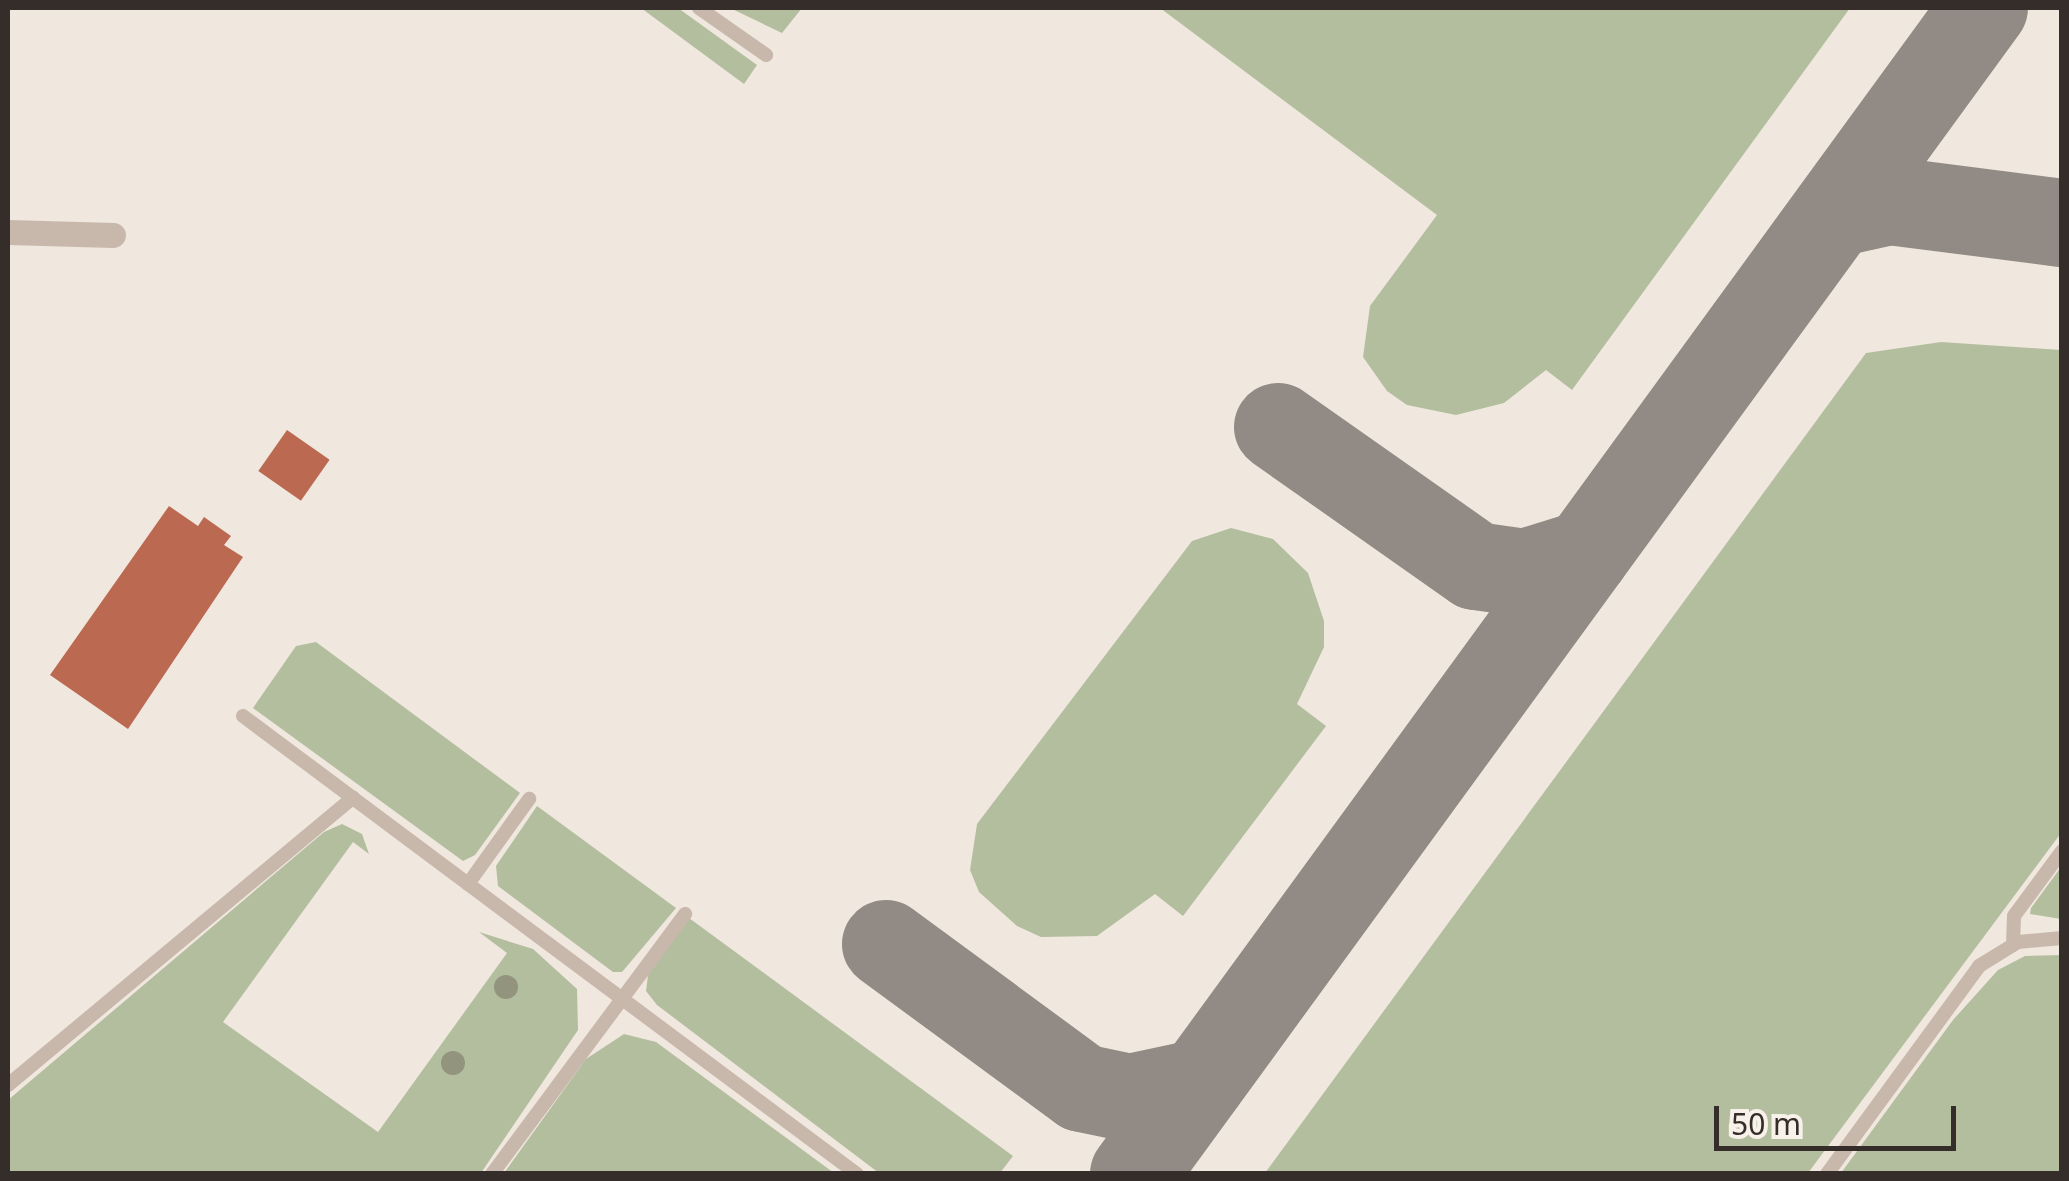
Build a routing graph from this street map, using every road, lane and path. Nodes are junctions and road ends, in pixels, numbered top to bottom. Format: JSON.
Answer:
{"nodes":[{"id":1,"x":699,"y":8,"type":"edge"},
{"id":2,"x":766,"y":54,"type":"dead end"},
{"id":3,"x":8,"y":232,"type":"edge"},
{"id":4,"x":113,"y":235,"type":"dead end"},
{"id":5,"x":243,"y":716,"type":"dead end"},
{"id":6,"x":353,"y":798,"type":"junction"},
{"id":7,"x":530,"y":800,"type":"dead end"},
{"id":8,"x":2062,"y":851,"type":"edge"},
{"id":9,"x":468,"y":884,"type":"junction"},
{"id":10,"x":684,"y":914,"type":"dead end"},
{"id":11,"x":2062,"y":938,"type":"edge"},
{"id":12,"x":2014,"y":944,"type":"junction"},
{"id":13,"x":622,"y":999,"type":"junction"},
{"id":14,"x":8,"y":1085,"type":"edge"},
{"id":15,"x":492,"y":1174,"type":"edge"},
{"id":16,"x":857,"y":1174,"type":"edge"},
{"id":17,"x":1826,"y":1174,"type":"edge"}],
"edges":[{"from":1,"to":2,"type":"lane"},
{"from":3,"to":4,"type":"street"},
{"from":5,"to":6,"type":"lane"},
{"from":6,"to":9,"type":"lane"},
{"from":6,"to":14,"type":"lane"},
{"from":7,"to":9,"type":"lane"},
{"from":8,"to":12,"type":"lane"},
{"from":9,"to":13,"type":"lane"},
{"from":10,"to":13,"type":"lane"},
{"from":11,"to":12,"type":"lane"},
{"from":12,"to":17,"type":"lane"},
{"from":13,"to":15,"type":"lane"},
{"from":13,"to":16,"type":"lane"}]}
